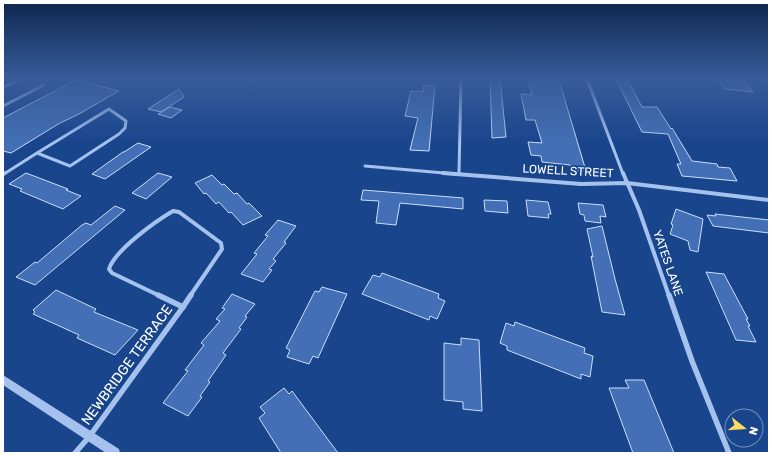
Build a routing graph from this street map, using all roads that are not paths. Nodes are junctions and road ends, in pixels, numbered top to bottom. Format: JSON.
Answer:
{"nodes":[{"id":1,"x":14,"y":100,"type":"edge"},
{"id":2,"x":461,"y":100,"type":"edge"},
{"id":3,"x":596,"y":100,"type":"edge"},
{"id":4,"x":3,"y":106,"type":"edge"},
{"id":5,"x":36,"y":153,"type":"junction"},
{"id":6,"x":365,"y":166,"type":"dead end"},
{"id":7,"x":3,"y":174,"type":"edge"},
{"id":8,"x":459,"y":174,"type":"junction"},
{"id":9,"x":628,"y":183,"type":"junction"},
{"id":10,"x":769,"y":200,"type":"edge"},
{"id":11,"x":183,"y":306,"type":"junction"},
{"id":12,"x":3,"y":380,"type":"edge"},
{"id":13,"x":89,"y":437,"type":"junction"},
{"id":14,"x":75,"y":453,"type":"edge"},
{"id":15,"x":115,"y":453,"type":"edge"},
{"id":16,"x":729,"y":453,"type":"edge"}],
"edges":[{"from":1,"to":4,"type":"street"},
{"from":2,"to":8,"type":"street"},
{"from":3,"to":9,"type":"street","name":"YATES LANE"},
{"from":5,"to":5,"type":"street"},
{"from":5,"to":7,"type":"street"},
{"from":6,"to":8,"type":"street","name":"LOWELL STREET"},
{"from":8,"to":9,"type":"street","name":"LOWELL STREET"},
{"from":9,"to":10,"type":"street","name":"LOWELL STREET"},
{"from":9,"to":16,"type":"street","name":"YATES LANE"},
{"from":11,"to":11,"type":"street","name":"NEWBRIDGE TERRACE"},
{"from":11,"to":13,"type":"street","name":"NEWBRIDGE TERRACE"},
{"from":12,"to":13,"type":"street"},
{"from":13,"to":14,"type":"street","name":"NEWBRIDGE TERRACE"},
{"from":13,"to":15,"type":"street"}]}
